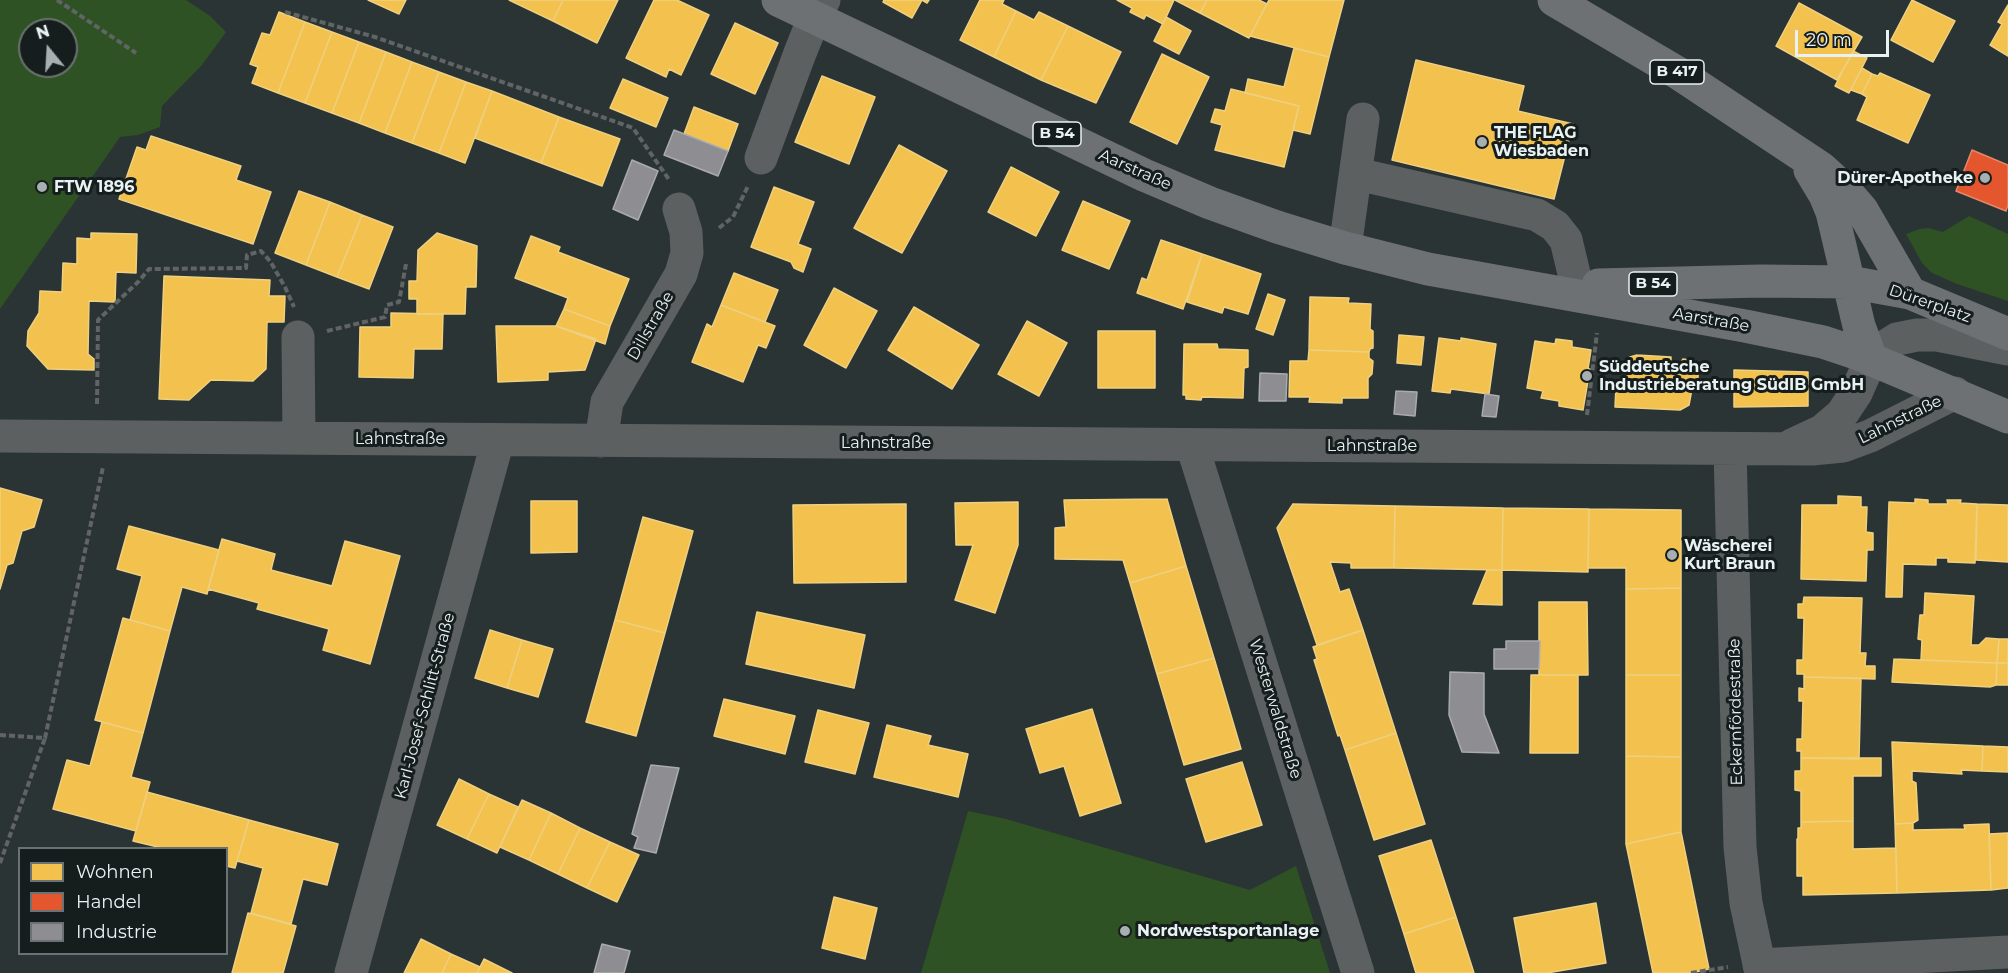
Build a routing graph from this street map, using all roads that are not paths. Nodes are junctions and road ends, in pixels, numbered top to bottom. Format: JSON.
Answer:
{"nodes":[{"id":1,"x":777,"y":0,"type":"edge"},
{"id":2,"x":1554,"y":0,"type":"edge"},
{"id":3,"x":819,"y":9,"type":"edge"},
{"id":4,"x":1363,"y":119,"type":"dead end"},
{"id":5,"x":1795,"y":152,"type":"junction"},
{"id":6,"x":761,"y":158,"type":"dead end"},
{"id":7,"x":1357,"y":174,"type":"junction"},
{"id":8,"x":679,"y":209,"type":"road end"},
{"id":9,"x":1345,"y":248,"type":"junction"},
{"id":10,"x":1849,"y":282,"type":"junction"},
{"id":11,"x":1512,"y":285,"type":"junction"},
{"id":12,"x":1577,"y":286,"type":"junction"},
{"id":13,"x":1910,"y":293,"type":"junction"},
{"id":14,"x":2008,"y":333,"type":"edge"},
{"id":15,"x":298,"y":338,"type":"road end"},
{"id":16,"x":2008,"y":349,"type":"edge"},
{"id":17,"x":1871,"y":359,"type":"junction"},
{"id":18,"x":1954,"y":393,"type":"junction"},
{"id":19,"x":2001,"y":411,"type":"edge"},
{"id":20,"x":0,"y":436,"type":"edge"},
{"id":21,"x":298,"y":438,"type":"junction"},
{"id":22,"x":498,"y":440,"type":"junction"},
{"id":23,"x":601,"y":441,"type":"junction"},
{"id":24,"x":1192,"y":445,"type":"junction"},
{"id":25,"x":1772,"y":448,"type":"junction"},
{"id":26,"x":1730,"y":449,"type":"junction"},
{"id":27,"x":2008,"y":952,"type":"edge"},
{"id":28,"x":1760,"y":969,"type":"edge"},
{"id":29,"x":351,"y":973,"type":"edge"},
{"id":30,"x":1358,"y":973,"type":"edge"}],
"edges":[{"from":1,"to":3,"type":"main road","name":"Aarstraße","number":"B 54"},
{"from":2,"to":5,"type":"main road","number":"B 417"},
{"from":3,"to":6,"type":"street"},
{"from":3,"to":9,"type":"main road","name":"Aarstraße","number":"B 54"},
{"from":4,"to":7,"type":"street"},
{"from":5,"to":10,"type":"main road","number":"B 417"},
{"from":5,"to":13,"type":"main road","number":"B 417"},
{"from":7,"to":9,"type":"street"},
{"from":7,"to":12,"type":"street"},
{"from":8,"to":23,"type":"street","name":"Dillstraße"},
{"from":9,"to":11,"type":"main road","name":"Aarstraße","number":"B 54"},
{"from":10,"to":12,"type":"main road","name":"Aarstraße","number":"B 54"},
{"from":10,"to":13,"type":"main road","name":"Dürerplatz","number":"B 54"},
{"from":10,"to":17,"type":"main road"},
{"from":11,"to":12,"type":"main road","name":"Aarstraße","number":"B 54"},
{"from":11,"to":17,"type":"main road","name":"Aarstraße","number":"B 54"},
{"from":13,"to":14,"type":"main road","name":"Dürerplatz","number":"B 54"},
{"from":15,"to":21,"type":"street"},
{"from":16,"to":17,"type":"street"},
{"from":17,"to":18,"type":"main road","number":"B 54"},
{"from":17,"to":25,"type":"street","name":"Lahnstraße"},
{"from":18,"to":19,"type":"main road","number":"B 54"},
{"from":18,"to":25,"type":"street","name":"Lahnstraße"},
{"from":20,"to":21,"type":"street","name":"Lahnstraße"},
{"from":21,"to":22,"type":"street","name":"Lahnstraße"},
{"from":22,"to":23,"type":"street","name":"Lahnstraße"},
{"from":22,"to":29,"type":"street","name":"Karl-Josef-Schlitt-Straße"},
{"from":23,"to":24,"type":"street","name":"Lahnstraße"},
{"from":24,"to":26,"type":"street","name":"Lahnstraße"},
{"from":24,"to":30,"type":"street","name":"Westerwaldstraße"},
{"from":25,"to":26,"type":"street","name":"Lahnstraße"},
{"from":26,"to":28,"type":"street","name":"Eckernfördestraße"},
{"from":27,"to":28,"type":"street"}]}
